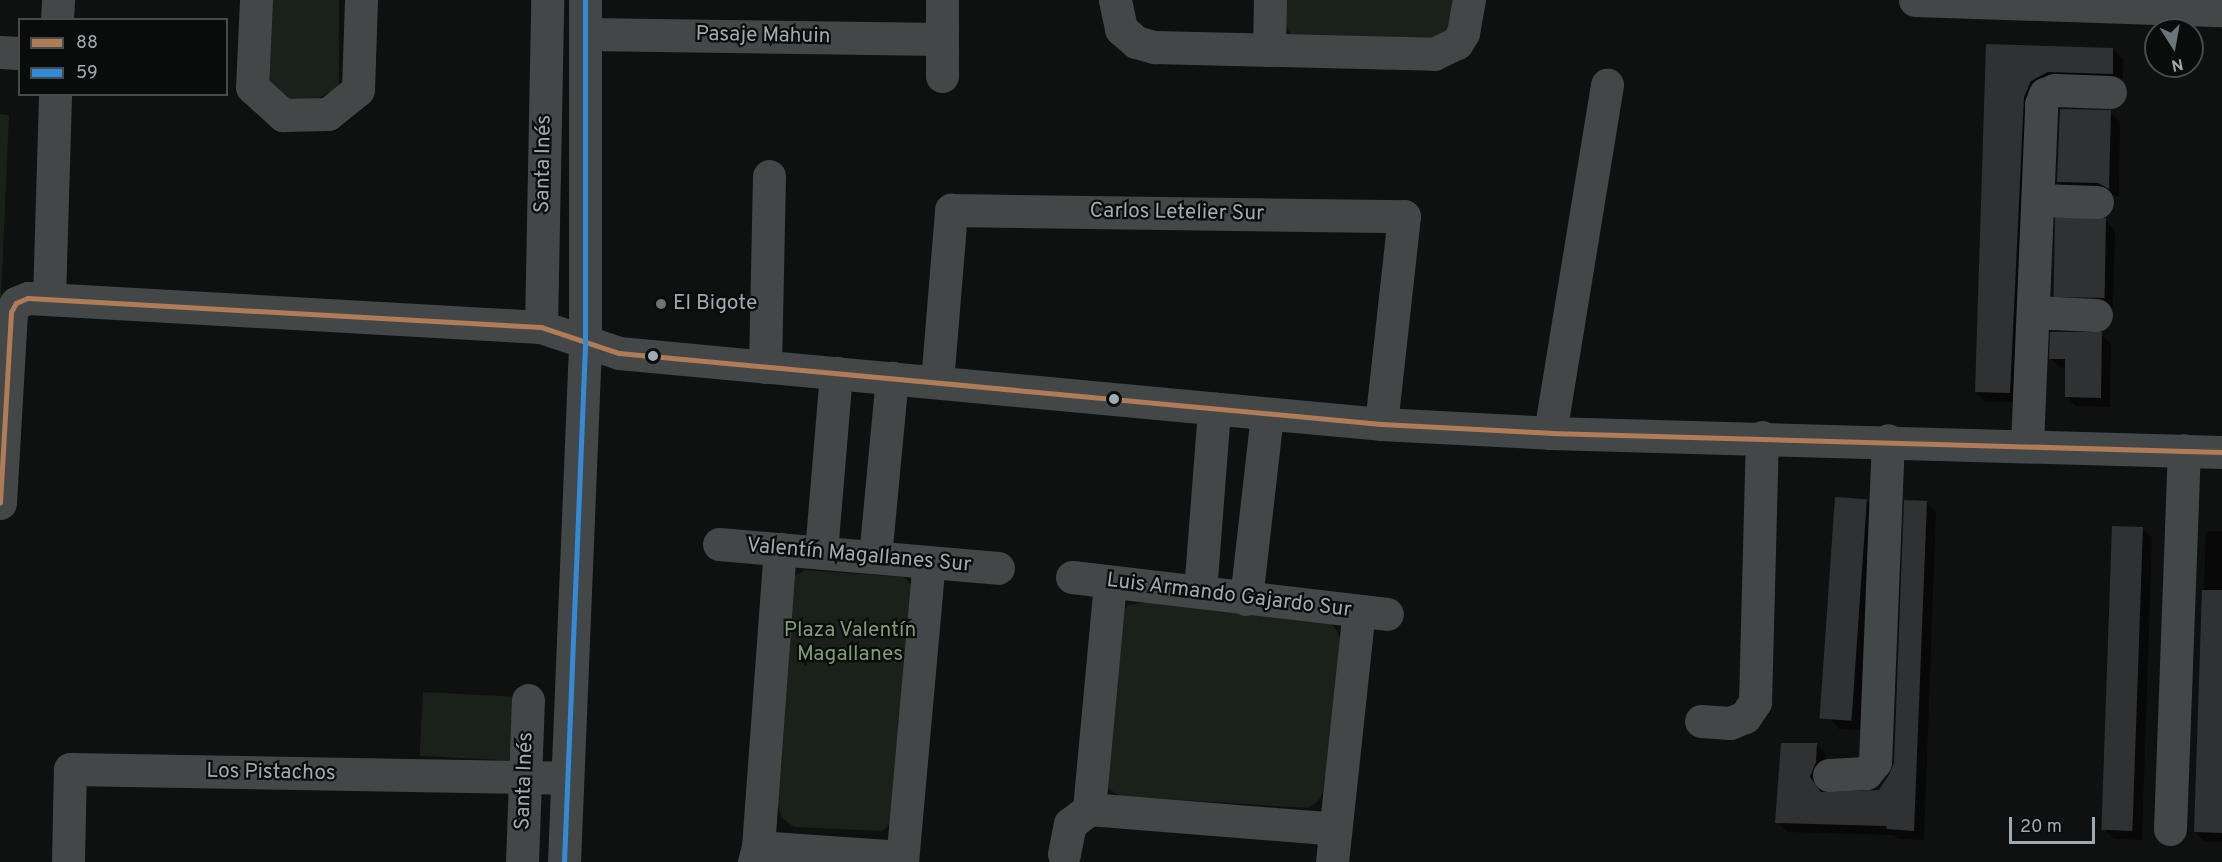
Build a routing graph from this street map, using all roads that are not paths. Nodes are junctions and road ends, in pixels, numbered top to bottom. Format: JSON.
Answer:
{"nodes":[{"id":1,"x":58,"y":0,"type":"edge"},
{"id":2,"x":256,"y":0,"type":"edge"},
{"id":3,"x":361,"y":0,"type":"edge"},
{"id":4,"x":547,"y":0,"type":"edge"},
{"id":5,"x":585,"y":0,"type":"edge"},
{"id":6,"x":942,"y":0,"type":"edge"},
{"id":7,"x":1115,"y":0,"type":"edge"},
{"id":8,"x":1270,"y":0,"type":"edge"},
{"id":9,"x":1470,"y":0,"type":"edge"},
{"id":10,"x":1915,"y":0,"type":"edge"},
{"id":11,"x":2181,"y":4,"type":"edge"},
{"id":12,"x":2222,"y":10,"type":"edge"},
{"id":13,"x":57,"y":18,"type":"edge"},
{"id":14,"x":585,"y":34,"type":"junction"},
{"id":15,"x":942,"y":39,"type":"junction"},
{"id":16,"x":1269,"y":50,"type":"junction"},
{"id":17,"x":0,"y":52,"type":"edge"},
{"id":18,"x":18,"y":53,"type":"edge"},
{"id":19,"x":942,"y":76,"type":"dead end"},
{"id":20,"x":1607,"y":85,"type":"dead end"},
{"id":21,"x":2110,"y":92,"type":"dead end"},
{"id":22,"x":55,"y":96,"type":"edge"},
{"id":23,"x":769,"y":176,"type":"dead end"},
{"id":24,"x":2038,"y":200,"type":"junction"},
{"id":25,"x":2097,"y":202,"type":"dead end"},
{"id":26,"x":50,"y":299,"type":"junction"},
{"id":27,"x":2033,"y":312,"type":"junction"},
{"id":28,"x":2096,"y":315,"type":"dead end"},
{"id":29,"x":541,"y":327,"type":"junction"},
{"id":30,"x":585,"y":345,"type":"junction"},
{"id":31,"x":765,"y":367,"type":"junction"},
{"id":32,"x":836,"y":373,"type":"junction"},
{"id":33,"x":892,"y":378,"type":"junction"},
{"id":34,"x":937,"y":382,"type":"junction"},
{"id":35,"x":1214,"y":409,"type":"junction"},
{"id":36,"x":1267,"y":415,"type":"junction"},
{"id":37,"x":1381,"y":424,"type":"junction"},
{"id":38,"x":1550,"y":433,"type":"junction"},
{"id":39,"x":1762,"y":437,"type":"junction"},
{"id":40,"x":1888,"y":440,"type":"junction"},
{"id":41,"x":2027,"y":445,"type":"junction"},
{"id":42,"x":2184,"y":450,"type":"junction"},
{"id":43,"x":2222,"y":452,"type":"edge"},
{"id":44,"x":0,"y":502,"type":"edge"},
{"id":45,"x":719,"y":544,"type":"dead end"},
{"id":46,"x":780,"y":549,"type":"junction"},
{"id":47,"x":821,"y":552,"type":"junction"},
{"id":48,"x":875,"y":557,"type":"junction"},
{"id":49,"x":929,"y":562,"type":"junction"},
{"id":50,"x":998,"y":568,"type":"dead end"},
{"id":51,"x":1072,"y":577,"type":"dead end"},
{"id":52,"x":1110,"y":582,"type":"junction"},
{"id":53,"x":1200,"y":592,"type":"junction"},
{"id":54,"x":1245,"y":599,"type":"junction"},
{"id":55,"x":528,"y":700,"type":"dead end"},
{"id":56,"x":1701,"y":721,"type":"dead end"},
{"id":57,"x":1829,"y":774,"type":"dead end"},
{"id":58,"x":524,"y":777,"type":"junction"},
{"id":59,"x":566,"y":778,"type":"junction"},
{"id":60,"x":1089,"y":809,"type":"junction"},
{"id":61,"x":1335,"y":829,"type":"junction"},
{"id":62,"x":2170,"y":829,"type":"dead end"},
{"id":63,"x":1064,"y":854,"type":"dead end"},
{"id":64,"x":756,"y":855,"type":"edge"},
{"id":65,"x":902,"y":860,"type":"edge"},
{"id":66,"x":68,"y":862,"type":"edge"},
{"id":67,"x":522,"y":862,"type":"edge"},
{"id":68,"x":564,"y":862,"type":"edge"},
{"id":69,"x":1332,"y":862,"type":"edge"}],
"edges":[{"from":1,"to":13,"type":"street"},
{"from":2,"to":3,"type":"street"},
{"from":4,"to":29,"type":"street","name":"Santa Inés"},
{"from":5,"to":14,"type":"street","name":"Santa Inés"},
{"from":6,"to":15,"type":"street"},
{"from":7,"to":16,"type":"street"},
{"from":8,"to":16,"type":"street"},
{"from":9,"to":16,"type":"street"},
{"from":10,"to":11,"type":"street"},
{"from":11,"to":12,"type":"street"},
{"from":14,"to":15,"type":"street","name":"Pasaje Mahuin"},
{"from":14,"to":30,"type":"street","name":"Santa Inés"},
{"from":15,"to":19,"type":"street"},
{"from":17,"to":18,"type":"street"},
{"from":20,"to":38,"type":"street"},
{"from":21,"to":24,"type":"street"},
{"from":22,"to":26,"type":"street"},
{"from":23,"to":31,"type":"street"},
{"from":24,"to":25,"type":"street"},
{"from":24,"to":27,"type":"street"},
{"from":26,"to":29,"type":"street"},
{"from":26,"to":44,"type":"street"},
{"from":27,"to":28,"type":"street"},
{"from":27,"to":41,"type":"street"},
{"from":29,"to":30,"type":"street"},
{"from":30,"to":31,"type":"street"},
{"from":30,"to":59,"type":"street","name":"Santa Inés"},
{"from":31,"to":32,"type":"street"},
{"from":32,"to":33,"type":"street"},
{"from":32,"to":47,"type":"street"},
{"from":33,"to":34,"type":"street"},
{"from":33,"to":48,"type":"street"},
{"from":34,"to":35,"type":"street"},
{"from":34,"to":37,"type":"street","name":"Carlos Letelier Sur"},
{"from":35,"to":36,"type":"street"},
{"from":35,"to":53,"type":"street"},
{"from":36,"to":37,"type":"street"},
{"from":36,"to":54,"type":"street"},
{"from":37,"to":38,"type":"street"},
{"from":38,"to":39,"type":"street"},
{"from":39,"to":40,"type":"street"},
{"from":39,"to":56,"type":"street"},
{"from":40,"to":41,"type":"street"},
{"from":40,"to":57,"type":"street"},
{"from":41,"to":42,"type":"street"},
{"from":42,"to":43,"type":"street"},
{"from":42,"to":62,"type":"street"},
{"from":45,"to":46,"type":"street","name":"Valentín Magallanes Sur"},
{"from":46,"to":47,"type":"street","name":"Valentín Magallanes Sur"},
{"from":46,"to":64,"type":"street"},
{"from":47,"to":48,"type":"street","name":"Valentín Magallanes Sur"},
{"from":48,"to":49,"type":"street","name":"Valentín Magallanes Sur"},
{"from":49,"to":50,"type":"street","name":"Valentín Magallanes Sur"},
{"from":49,"to":65,"type":"street"},
{"from":51,"to":52,"type":"street","name":"Luis Armando Gajardo Sur"},
{"from":52,"to":53,"type":"street","name":"Luis Armando Gajardo Sur"},
{"from":52,"to":60,"type":"street"},
{"from":53,"to":54,"type":"street","name":"Luis Armando Gajardo Sur"},
{"from":54,"to":61,"type":"street","name":"Luis Armando Gajardo Sur"},
{"from":55,"to":58,"type":"street","name":"Santa Inés"},
{"from":58,"to":59,"type":"street","name":"Los Pistachos"},
{"from":58,"to":66,"type":"street","name":"Los Pistachos"},
{"from":58,"to":67,"type":"street","name":"Santa Inés"},
{"from":59,"to":68,"type":"street","name":"Santa Inés"},
{"from":60,"to":61,"type":"street"},
{"from":60,"to":63,"type":"street"},
{"from":61,"to":69,"type":"street"},
{"from":64,"to":65,"type":"street"}]}
